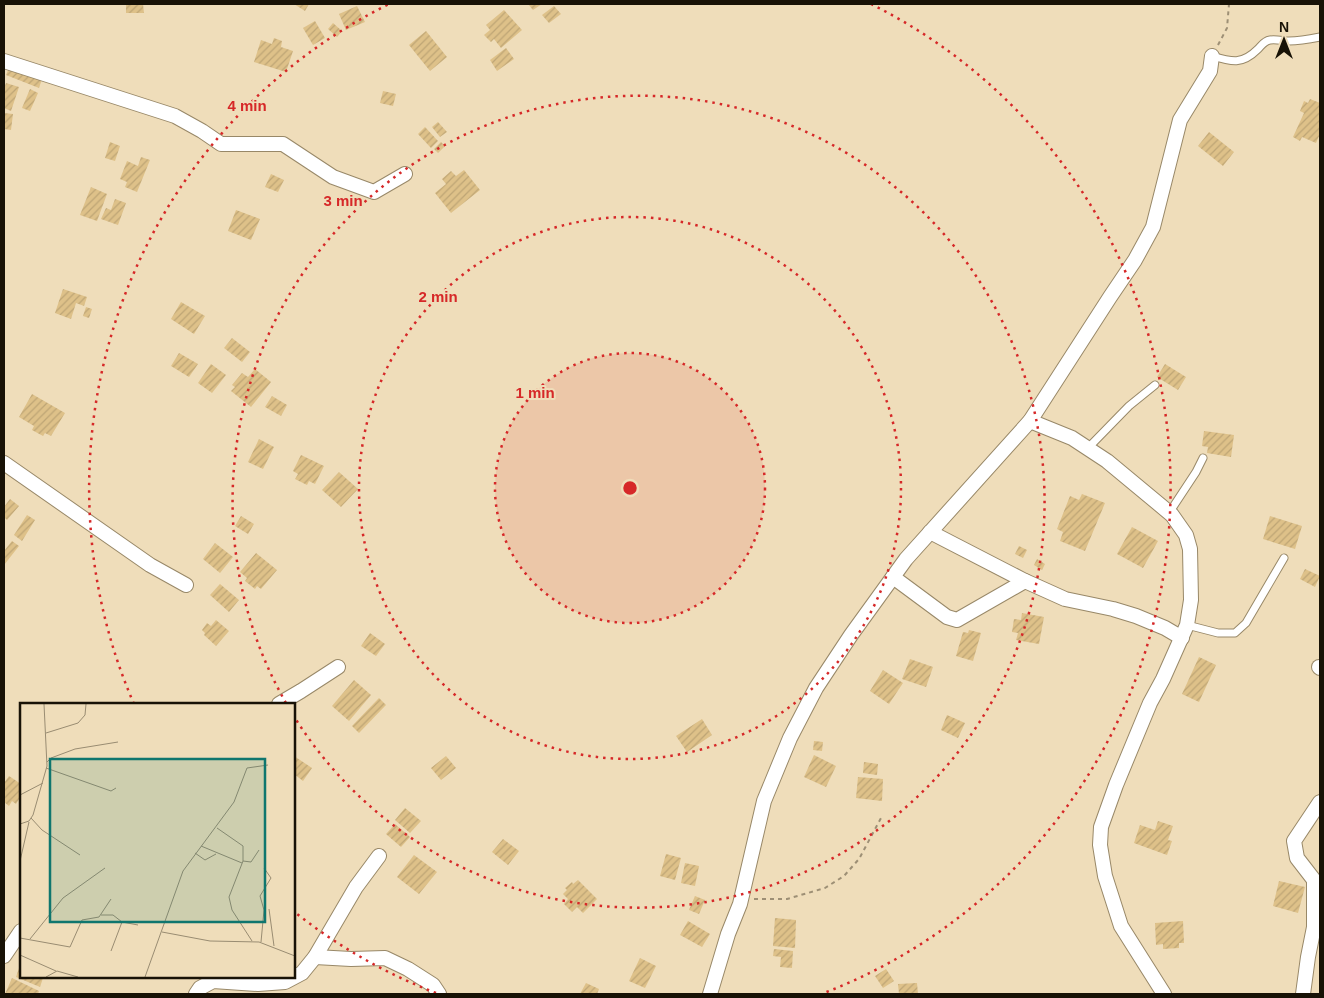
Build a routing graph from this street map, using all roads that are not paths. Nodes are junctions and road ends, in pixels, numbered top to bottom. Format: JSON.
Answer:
{"nodes":[{"id":1,"x":1320,"y":37,"type":"edge"},
{"id":2,"x":1212,"y":56,"type":"joint"},
{"id":3,"x":4,"y":61,"type":"edge"},
{"id":4,"x":405,"y":174,"type":"dead end"},
{"id":5,"x":1155,"y":385,"type":"dead end"},
{"id":6,"x":1030,"y":421,"type":"junction"},
{"id":7,"x":1088,"y":448,"type":"junction"},
{"id":8,"x":1203,"y":458,"type":"dead end"},
{"id":9,"x":4,"y":463,"type":"edge"},
{"id":10,"x":1169,"y":513,"type":"junction"},
{"id":11,"x":930,"y":532,"type":"junction"},
{"id":12,"x":1284,"y":558,"type":"dead end"},
{"id":13,"x":893,"y":577,"type":"junction"},
{"id":14,"x":1025,"y":580,"type":"junction"},
{"id":15,"x":186,"y":585,"type":"dead end"},
{"id":16,"x":1185,"y":631,"type":"junction"},
{"id":17,"x":338,"y":667,"type":"dead end"},
{"id":18,"x":281,"y":703,"type":"edge"},
{"id":19,"x":1320,"y":802,"type":"edge"},
{"id":20,"x":379,"y":856,"type":"dead end"},
{"id":21,"x":20,"y":932,"type":"edge"},
{"id":22,"x":4,"y":956,"type":"edge"},
{"id":23,"x":315,"y":957,"type":"junction"},
{"id":24,"x":295,"y":977,"type":"edge"},
{"id":25,"x":293,"y":978,"type":"edge"},
{"id":26,"x":196,"y":994,"type":"edge"},
{"id":27,"x":439,"y":994,"type":"edge"},
{"id":28,"x":710,"y":994,"type":"edge"},
{"id":29,"x":1164,"y":994,"type":"edge"},
{"id":30,"x":1304,"y":994,"type":"edge"}],
"edges":[{"from":1,"to":2,"type":"lane"},
{"from":2,"to":6,"type":"street"},
{"from":3,"to":4,"type":"street"},
{"from":5,"to":7,"type":"lane"},
{"from":6,"to":7,"type":"street"},
{"from":6,"to":11,"type":"street"},
{"from":7,"to":10,"type":"street"},
{"from":8,"to":10,"type":"lane"},
{"from":9,"to":15,"type":"street"},
{"from":10,"to":16,"type":"street"},
{"from":11,"to":13,"type":"street"},
{"from":11,"to":14,"type":"street"},
{"from":12,"to":16,"type":"lane"},
{"from":13,"to":14,"type":"street"},
{"from":13,"to":28,"type":"street"},
{"from":14,"to":16,"type":"street"},
{"from":16,"to":29,"type":"street"},
{"from":17,"to":18,"type":"street"},
{"from":19,"to":30,"type":"street"},
{"from":20,"to":23,"type":"street"},
{"from":21,"to":22,"type":"street"},
{"from":23,"to":24,"type":"street"},
{"from":23,"to":27,"type":"street"},
{"from":25,"to":26,"type":"street"}]}
